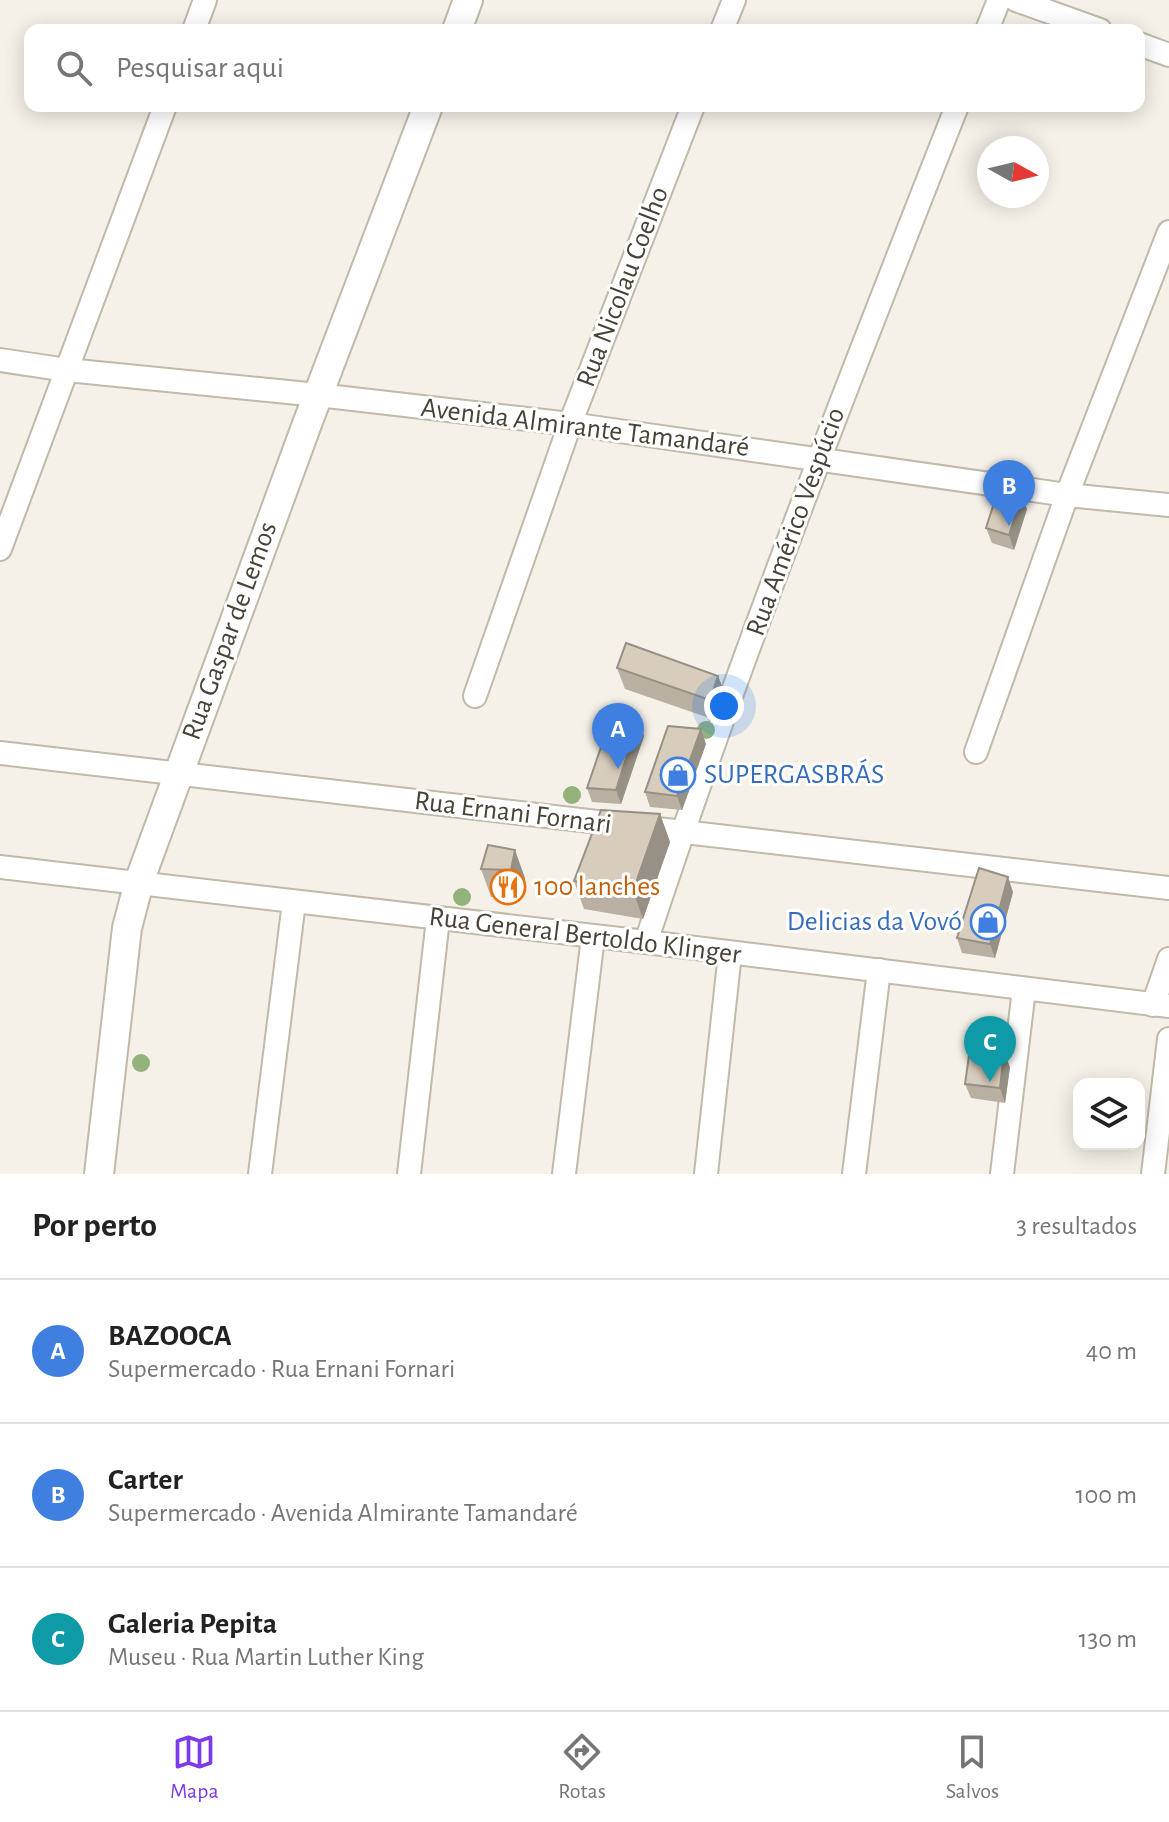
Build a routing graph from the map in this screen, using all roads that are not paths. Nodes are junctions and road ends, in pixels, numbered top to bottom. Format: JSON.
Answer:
{"nodes":[{"id":1,"x":205,"y":0,"type":"edge"},
{"id":2,"x":468,"y":0,"type":"edge"},
{"id":3,"x":734,"y":0,"type":"edge"},
{"id":4,"x":999,"y":0,"type":"edge"},
{"id":5,"x":1016,"y":0,"type":"edge"},
{"id":6,"x":196,"y":24,"type":"edge"},
{"id":7,"x":459,"y":24,"type":"edge"},
{"id":8,"x":724,"y":24,"type":"edge"},
{"id":9,"x":989,"y":24,"type":"edge"},
{"id":10,"x":1083,"y":24,"type":"edge"},
{"id":11,"x":1145,"y":46,"type":"edge"},
{"id":12,"x":1169,"y":55,"type":"edge"},
{"id":13,"x":163,"y":112,"type":"edge"},
{"id":14,"x":426,"y":112,"type":"edge"},
{"id":15,"x":691,"y":112,"type":"edge"},
{"id":16,"x":955,"y":112,"type":"edge"},
{"id":17,"x":1169,"y":232,"type":"edge"},
{"id":18,"x":0,"y":360,"type":"edge"},
{"id":19,"x":67,"y":370,"type":"junction"},
{"id":20,"x":318,"y":395,"type":"junction"},
{"id":21,"x":570,"y":424,"type":"junction"},
{"id":22,"x":818,"y":459,"type":"junction"},
{"id":23,"x":1067,"y":495,"type":"junction"},
{"id":24,"x":1169,"y":505,"type":"edge"},
{"id":25,"x":0,"y":549,"type":"edge"},
{"id":26,"x":475,"y":696,"type":"dead end"},
{"id":27,"x":976,"y":752,"type":"dead end"},
{"id":28,"x":0,"y":753,"type":"edge"},
{"id":29,"x":176,"y":775,"type":"junction"},
{"id":30,"x":682,"y":833,"type":"junction"},
{"id":31,"x":0,"y":867,"type":"edge"},
{"id":32,"x":139,"y":882,"type":"junction"},
{"id":33,"x":1169,"y":888,"type":"edge"},
{"id":34,"x":294,"y":902,"type":"junction"},
{"id":35,"x":438,"y":919,"type":"junction"},
{"id":36,"x":593,"y":937,"type":"junction"},
{"id":37,"x":646,"y":942,"type":"junction"},
{"id":38,"x":730,"y":953,"type":"junction"},
{"id":39,"x":1169,"y":959,"type":"edge"},
{"id":40,"x":879,"y":970,"type":"junction"},
{"id":41,"x":1024,"y":989,"type":"junction"},
{"id":42,"x":1161,"y":1006,"type":"edge"},
{"id":43,"x":1169,"y":1039,"type":"edge"},
{"id":44,"x":99,"y":1174,"type":"edge"},
{"id":45,"x":260,"y":1174,"type":"edge"},
{"id":46,"x":409,"y":1174,"type":"edge"},
{"id":47,"x":564,"y":1174,"type":"edge"},
{"id":48,"x":706,"y":1174,"type":"edge"},
{"id":49,"x":854,"y":1174,"type":"edge"},
{"id":50,"x":1002,"y":1174,"type":"edge"},
{"id":51,"x":1153,"y":1174,"type":"edge"}],
"edges":[{"from":1,"to":6,"type":"street"},
{"from":2,"to":7,"type":"street"},
{"from":3,"to":8,"type":"street"},
{"from":4,"to":9,"type":"street"},
{"from":5,"to":10,"type":"street"},
{"from":11,"to":12,"type":"street"},
{"from":13,"to":19,"type":"street"},
{"from":14,"to":20,"type":"street","name":"Rua Gaspar de Lemos"},
{"from":15,"to":21,"type":"street","name":"Rua Nicolau Coelho"},
{"from":16,"to":22,"type":"street","name":"Rua Américo Vespúcio"},
{"from":17,"to":23,"type":"street"},
{"from":18,"to":19,"type":"street","name":"Avenida Almirante Tamandaré"},
{"from":19,"to":20,"type":"street","name":"Avenida Almirante Tamandaré"},
{"from":19,"to":25,"type":"street"},
{"from":20,"to":21,"type":"street","name":"Avenida Almirante Tamandaré"},
{"from":20,"to":29,"type":"street","name":"Rua Gaspar de Lemos"},
{"from":21,"to":22,"type":"street","name":"Avenida Almirante Tamandaré"},
{"from":21,"to":26,"type":"street","name":"Rua Nicolau Coelho"},
{"from":22,"to":23,"type":"street","name":"Avenida Almirante Tamandaré"},
{"from":22,"to":30,"type":"street","name":"Rua Américo Vespúcio"},
{"from":23,"to":24,"type":"street","name":"Avenida Almirante Tamandaré"},
{"from":23,"to":27,"type":"street"},
{"from":28,"to":29,"type":"street","name":"Rua Ernani Fornari"},
{"from":29,"to":30,"type":"street","name":"Rua Ernani Fornari"},
{"from":29,"to":32,"type":"street","name":"Rua Gaspar de Lemos"},
{"from":30,"to":33,"type":"street","name":"Rua Ernani Fornari"},
{"from":30,"to":37,"type":"street","name":"Rua Américo Vespúcio"},
{"from":31,"to":32,"type":"street","name":"Rua General Bertoldo Klinger"},
{"from":32,"to":34,"type":"street","name":"Rua General Bertoldo Klinger"},
{"from":32,"to":44,"type":"street","name":"Rua Gaspar de Lemos"},
{"from":34,"to":35,"type":"street","name":"Rua General Bertoldo Klinger"},
{"from":34,"to":45,"type":"street"},
{"from":35,"to":36,"type":"street","name":"Rua General Bertoldo Klinger"},
{"from":35,"to":46,"type":"street"},
{"from":36,"to":37,"type":"street","name":"Rua General Bertoldo Klinger"},
{"from":36,"to":47,"type":"street"},
{"from":37,"to":38,"type":"street","name":"Rua General Bertoldo Klinger"},
{"from":38,"to":40,"type":"street","name":"Rua General Bertoldo Klinger"},
{"from":38,"to":48,"type":"street"},
{"from":39,"to":42,"type":"street"},
{"from":40,"to":41,"type":"street","name":"Rua General Bertoldo Klinger"},
{"from":40,"to":49,"type":"street"},
{"from":41,"to":42,"type":"street","name":"Rua General Bertoldo Klinger"},
{"from":41,"to":50,"type":"street"},
{"from":43,"to":51,"type":"street"}]}
